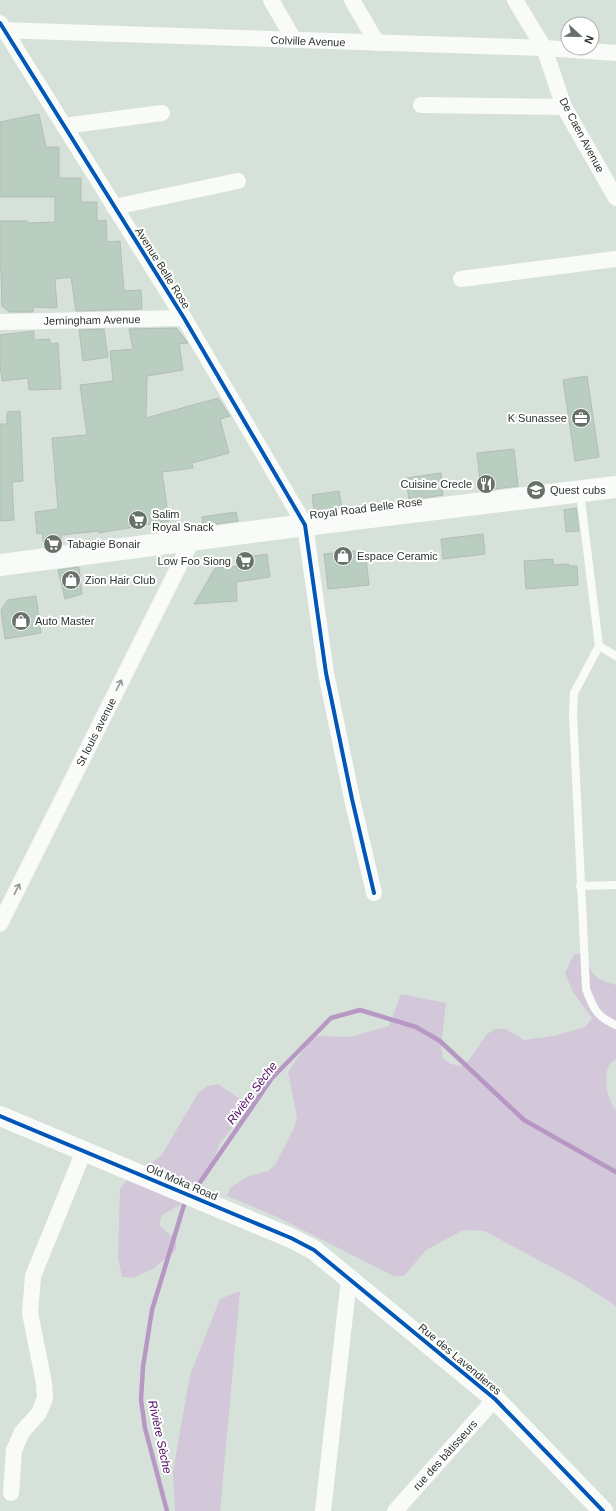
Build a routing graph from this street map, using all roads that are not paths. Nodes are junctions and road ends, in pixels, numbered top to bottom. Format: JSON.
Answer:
{"nodes":[{"id":1,"x":271,"y":0,"type":"edge"},
{"id":2,"x":352,"y":0,"type":"edge"},
{"id":3,"x":515,"y":0,"type":"edge"},
{"id":4,"x":2,"y":28,"type":"edge"},
{"id":5,"x":294,"y":40,"type":"junction"},
{"id":6,"x":376,"y":43,"type":"junction"},
{"id":7,"x":544,"y":48,"type":"junction"},
{"id":8,"x":616,"y":53,"type":"edge"},
{"id":9,"x":421,"y":105,"type":"dead end"},
{"id":10,"x":564,"y":107,"type":"junction"},
{"id":11,"x":162,"y":113,"type":"dead end"},
{"id":12,"x":64,"y":126,"type":"junction"},
{"id":13,"x":238,"y":181,"type":"dead end"},
{"id":14,"x":616,"y":198,"type":"edge"},
{"id":15,"x":114,"y":207,"type":"junction"},
{"id":16,"x":616,"y":259,"type":"edge"},
{"id":17,"x":461,"y":279,"type":"dead end"},
{"id":18,"x":184,"y":318,"type":"junction"},
{"id":19,"x":0,"y":322,"type":"edge"},
{"id":20,"x":616,"y":487,"type":"edge"},
{"id":21,"x":580,"y":491,"type":"junction"},
{"id":22,"x":305,"y":525,"type":"junction"},
{"id":23,"x":192,"y":540,"type":"junction"},
{"id":24,"x":0,"y":565,"type":"edge"},
{"id":25,"x":599,"y":646,"type":"junction"},
{"id":26,"x":616,"y":656,"type":"edge"},
{"id":27,"x":616,"y":885,"type":"edge"},
{"id":28,"x":580,"y":886,"type":"junction"},
{"id":29,"x":374,"y":893,"type":"dead end"},
{"id":30,"x":0,"y":924,"type":"edge"},
{"id":31,"x":616,"y":1025,"type":"edge"},
{"id":32,"x":0,"y":1116,"type":"edge"},
{"id":33,"x":84,"y":1152,"type":"junction"},
{"id":34,"x":349,"y":1279,"type":"junction"},
{"id":35,"x":495,"y":1399,"type":"junction"},
{"id":36,"x":11,"y":1493,"type":"dead end"},
{"id":37,"x":323,"y":1511,"type":"edge"},
{"id":38,"x":395,"y":1511,"type":"edge"},
{"id":39,"x":603,"y":1511,"type":"edge"}],
"edges":[{"from":1,"to":5,"type":"street"},
{"from":2,"to":6,"type":"street"},
{"from":3,"to":7,"type":"street","name":"De Caen Avenue"},
{"from":4,"to":5,"type":"street","name":"Colville Avenue"},
{"from":4,"to":12,"type":"street","name":"Avenue Belle Rose"},
{"from":5,"to":6,"type":"street","name":"Colville Avenue"},
{"from":6,"to":7,"type":"street","name":"Colville Avenue"},
{"from":7,"to":8,"type":"street","name":"Colville Avenue"},
{"from":7,"to":10,"type":"street","name":"De Caen Avenue"},
{"from":9,"to":10,"type":"street"},
{"from":10,"to":14,"type":"street","name":"De Caen Avenue"},
{"from":11,"to":12,"type":"street"},
{"from":12,"to":15,"type":"street","name":"Avenue Belle Rose"},
{"from":13,"to":15,"type":"street"},
{"from":15,"to":18,"type":"street","name":"Avenue Belle Rose"},
{"from":16,"to":17,"type":"street"},
{"from":18,"to":19,"type":"street","name":"Jerningham Avenue"},
{"from":18,"to":22,"type":"street","name":"Avenue Belle Rose"},
{"from":20,"to":21,"type":"main road","name":"Royal Road Belle Rose"},
{"from":21,"to":22,"type":"main road","name":"Royal Road Belle Rose"},
{"from":21,"to":25,"type":"lane"},
{"from":22,"to":23,"type":"main road","name":"Royal Road Belle Rose"},
{"from":22,"to":29,"type":"street"},
{"from":23,"to":24,"type":"main road","name":"Royal Road Belle Rose"},
{"from":30,"to":23,"type":"street","name":"St louis avenue","one_way":true},
{"from":25,"to":26,"type":"lane"},
{"from":25,"to":28,"type":"lane"},
{"from":27,"to":28,"type":"lane"},
{"from":28,"to":31,"type":"lane"},
{"from":32,"to":33,"type":"street","name":"Old Moka Road"},
{"from":33,"to":34,"type":"street","name":"Old Moka Road"},
{"from":33,"to":36,"type":"street"},
{"from":34,"to":35,"type":"street","name":"Rue des Lavendieres"},
{"from":34,"to":37,"type":"street"},
{"from":35,"to":38,"type":"street","name":"rue des bâtisseurs"},
{"from":35,"to":39,"type":"street","name":"Rue des Lavendieres"}]}
